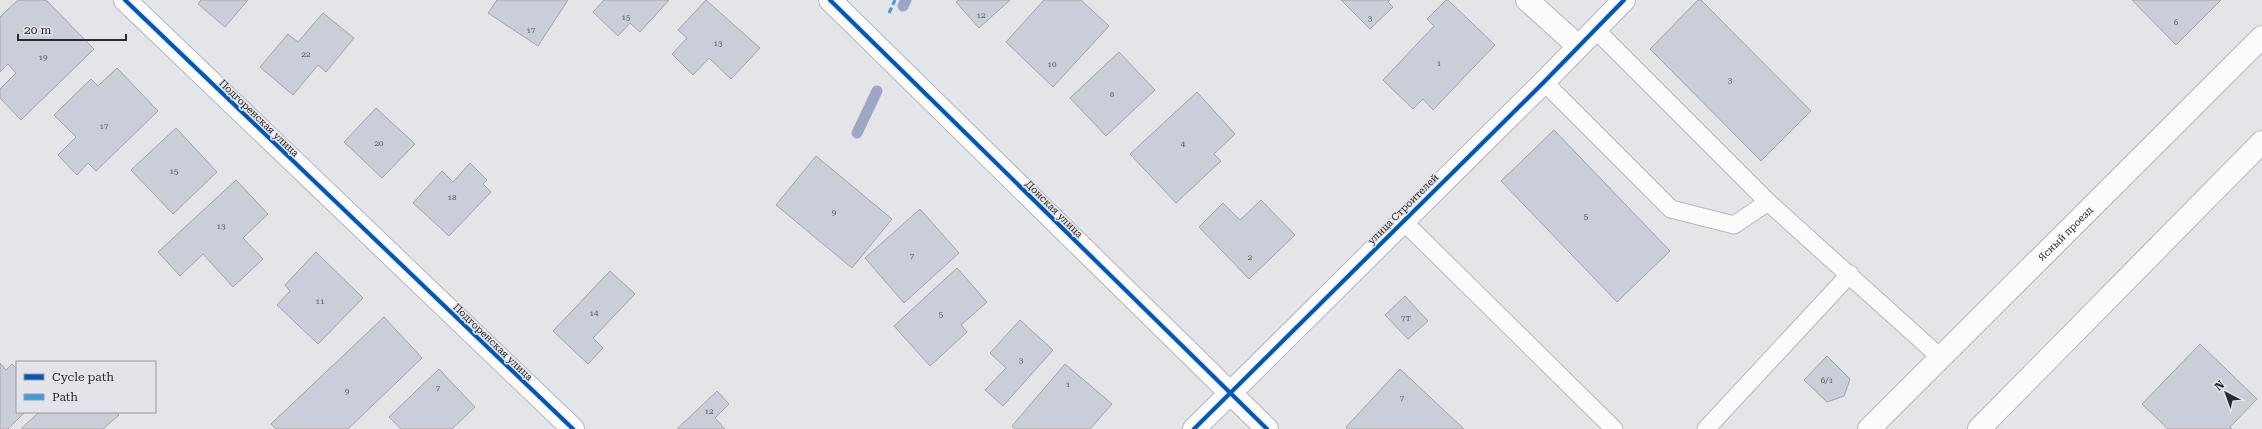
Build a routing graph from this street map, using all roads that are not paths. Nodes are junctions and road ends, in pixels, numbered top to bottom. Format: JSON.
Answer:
{"nodes":[{"id":1,"x":125,"y":0,"type":"edge"},
{"id":2,"x":830,"y":0,"type":"edge"},
{"id":3,"x":1527,"y":0,"type":"edge"},
{"id":4,"x":1624,"y":0,"type":"edge"},
{"id":5,"x":1594,"y":29,"type":"junction"},
{"id":6,"x":2262,"y":37,"type":"edge"},
{"id":7,"x":1578,"y":46,"type":"junction"},
{"id":8,"x":1544,"y":82,"type":"junction"},
{"id":9,"x":2262,"y":142,"type":"edge"},
{"id":10,"x":1768,"y":202,"type":"junction"},
{"id":11,"x":1402,"y":220,"type":"junction"},
{"id":12,"x":1850,"y":274,"type":"junction"},
{"id":13,"x":1941,"y":358,"type":"junction"},
{"id":14,"x":1231,"y":394,"type":"junction"},
{"id":15,"x":573,"y":429,"type":"edge"},
{"id":16,"x":1194,"y":429,"type":"edge"},
{"id":17,"x":1267,"y":429,"type":"edge"},
{"id":18,"x":1614,"y":429,"type":"edge"},
{"id":19,"x":1706,"y":429,"type":"edge"},
{"id":20,"x":1869,"y":429,"type":"edge"},
{"id":21,"x":1979,"y":429,"type":"edge"}],
"edges":[{"from":1,"to":15,"type":"street","name":"Подгоренская улица"},
{"from":2,"to":14,"type":"street","name":"Донская улица"},
{"from":3,"to":7,"type":"street"},
{"from":4,"to":5,"type":"street","name":"улица Строителей"},
{"from":5,"to":7,"type":"street","name":"улица Строителей"},
{"from":5,"to":10,"type":"lane"},
{"from":6,"to":13,"type":"street","name":"Ясный проезд"},
{"from":7,"to":8,"type":"street","name":"улица Строителей"},
{"from":8,"to":10,"type":"lane"},
{"from":8,"to":11,"type":"street","name":"улица Строителей"},
{"from":9,"to":21,"type":"street"},
{"from":10,"to":12,"type":"lane"},
{"from":11,"to":14,"type":"street","name":"улица Строителей"},
{"from":11,"to":18,"type":"lane"},
{"from":12,"to":13,"type":"lane"},
{"from":12,"to":19,"type":"lane"},
{"from":13,"to":20,"type":"street","name":"Ясный проезд"},
{"from":14,"to":16,"type":"street","name":"улица Строителей"},
{"from":14,"to":17,"type":"street","name":"Донская улица"}]}
